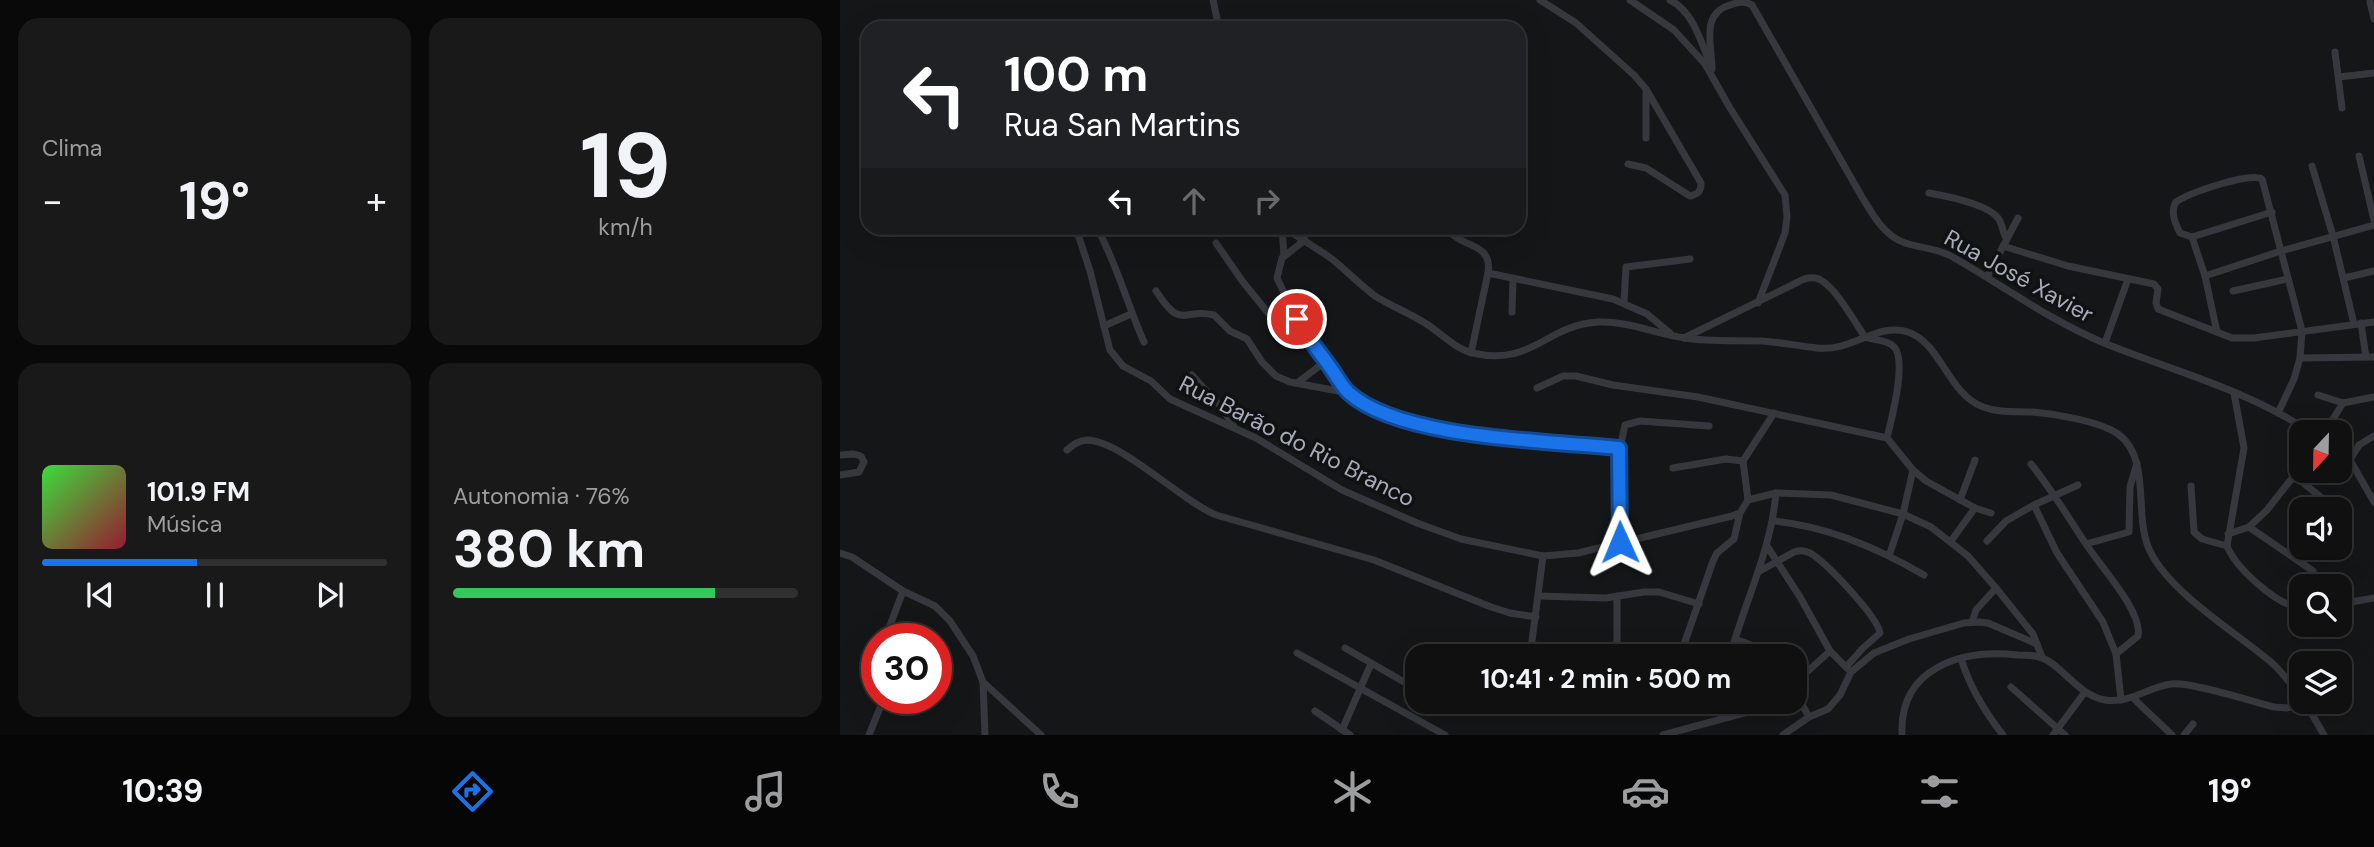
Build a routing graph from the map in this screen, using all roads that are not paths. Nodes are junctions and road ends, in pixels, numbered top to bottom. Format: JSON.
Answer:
{"nodes":[{"id":1,"x":1213,"y":0,"type":"edge"},
{"id":2,"x":1540,"y":0,"type":"edge"},
{"id":3,"x":1630,"y":0,"type":"edge"},
{"id":4,"x":1670,"y":0,"type":"edge"},
{"id":5,"x":2370,"y":2,"type":"dead end"},
{"id":6,"x":2374,"y":19,"type":"edge"},
{"id":7,"x":1218,"y":21,"type":"edge"},
{"id":8,"x":2335,"y":52,"type":"dead end"},
{"id":9,"x":1713,"y":73,"type":"junction"},
{"id":10,"x":2374,"y":73,"type":"edge"},
{"id":11,"x":2339,"y":77,"type":"junction"},
{"id":12,"x":1646,"y":89,"type":"junction"},
{"id":13,"x":2342,"y":108,"type":"dead end"},
{"id":14,"x":1646,"y":138,"type":"dead end"},
{"id":15,"x":2359,"y":156,"type":"dead end"},
{"id":16,"x":1628,"y":164,"type":"dead end"},
{"id":17,"x":2312,"y":166,"type":"dead end"},
{"id":18,"x":1928,"y":193,"type":"dead end"},
{"id":19,"x":2273,"y":212,"type":"junction"},
{"id":20,"x":2018,"y":218,"type":"dead end"},
{"id":21,"x":2374,"y":223,"type":"edge"},
{"id":22,"x":1078,"y":235,"type":"edge"},
{"id":23,"x":1101,"y":235,"type":"edge"},
{"id":24,"x":1283,"y":235,"type":"edge"},
{"id":25,"x":1296,"y":235,"type":"edge"},
{"id":26,"x":1452,"y":235,"type":"edge"},
{"id":27,"x":2333,"y":236,"type":"junction"},
{"id":28,"x":1305,"y":240,"type":"junction"},
{"id":29,"x":2193,"y":240,"type":"junction"},
{"id":30,"x":2005,"y":242,"type":"junction"},
{"id":31,"x":1216,"y":243,"type":"dead end"},
{"id":32,"x":2281,"y":251,"type":"junction"},
{"id":33,"x":1284,"y":256,"type":"junction"},
{"id":34,"x":1690,"y":259,"type":"dead end"},
{"id":35,"x":2374,"y":271,"type":"edge"},
{"id":36,"x":1488,"y":273,"type":"junction"},
{"id":37,"x":2205,"y":276,"type":"junction"},
{"id":38,"x":1987,"y":277,"type":"junction"},
{"id":39,"x":2344,"y":278,"type":"junction"},
{"id":40,"x":1513,"y":279,"type":"junction"},
{"id":41,"x":2128,"y":279,"type":"junction"},
{"id":42,"x":2288,"y":279,"type":"junction"},
{"id":43,"x":1156,"y":291,"type":"dead end"},
{"id":44,"x":2233,"y":291,"type":"dead end"},
{"id":45,"x":1624,"y":302,"type":"junction"},
{"id":46,"x":1758,"y":303,"type":"junction"},
{"id":47,"x":1512,"y":312,"type":"dead end"},
{"id":48,"x":1131,"y":314,"type":"junction"},
{"id":49,"x":1297,"y":319,"type":"junction"},
{"id":50,"x":2374,"y":322,"type":"edge"},
{"id":51,"x":2358,"y":323,"type":"junction"},
{"id":52,"x":1104,"y":326,"type":"junction"},
{"id":53,"x":2302,"y":331,"type":"junction"},
{"id":54,"x":2217,"y":332,"type":"junction"},
{"id":55,"x":1674,"y":336,"type":"junction"},
{"id":56,"x":1865,"y":337,"type":"junction"},
{"id":57,"x":1684,"y":338,"type":"junction"},
{"id":58,"x":1144,"y":342,"type":"dead end"},
{"id":59,"x":2105,"y":343,"type":"junction"},
{"id":60,"x":1471,"y":353,"type":"junction"},
{"id":61,"x":2370,"y":357,"type":"edge"},
{"id":62,"x":2300,"y":358,"type":"junction"},
{"id":63,"x":1326,"y":361,"type":"junction"},
{"id":64,"x":1192,"y":374,"type":"dead end"},
{"id":65,"x":1297,"y":383,"type":"junction"},
{"id":66,"x":1537,"y":388,"type":"dead end"},
{"id":67,"x":1349,"y":393,"type":"junction"},
{"id":68,"x":2234,"y":393,"type":"junction"},
{"id":69,"x":2318,"y":395,"type":"dead end"},
{"id":70,"x":2374,"y":397,"type":"edge"},
{"id":71,"x":2343,"y":402,"type":"junction"},
{"id":72,"x":1774,"y":413,"type":"junction"},
{"id":73,"x":2278,"y":413,"type":"junction"},
{"id":74,"x":2290,"y":420,"type":"edge"},
{"id":75,"x":2332,"y":420,"type":"edge"},
{"id":76,"x":1709,"y":426,"type":"dead end"},
{"id":77,"x":1235,"y":427,"type":"junction"},
{"id":78,"x":2374,"y":436,"type":"edge"},
{"id":79,"x":1887,"y":438,"type":"junction"},
{"id":80,"x":1619,"y":448,"type":"junction"},
{"id":81,"x":1068,"y":450,"type":"dead end"},
{"id":82,"x":840,"y":456,"type":"edge"},
{"id":83,"x":2352,"y":456,"type":"edge"},
{"id":84,"x":1975,"y":460,"type":"dead end"},
{"id":85,"x":1743,"y":461,"type":"junction"},
{"id":86,"x":2137,"y":463,"type":"junction"},
{"id":87,"x":2031,"y":464,"type":"dead end"},
{"id":88,"x":2352,"y":464,"type":"edge"},
{"id":89,"x":1672,"y":468,"type":"dead end"},
{"id":90,"x":1913,"y":470,"type":"junction"},
{"id":91,"x":840,"y":475,"type":"edge"},
{"id":92,"x":2289,"y":483,"type":"edge"},
{"id":93,"x":2304,"y":483,"type":"edge"},
{"id":94,"x":2078,"y":485,"type":"dead end"},
{"id":95,"x":2191,"y":486,"type":"dead end"},
{"id":96,"x":1776,"y":493,"type":"junction"},
{"id":97,"x":2056,"y":495,"type":"junction"},
{"id":98,"x":2321,"y":497,"type":"edge"},
{"id":99,"x":1748,"y":500,"type":"junction"},
{"id":100,"x":1960,"y":500,"type":"junction"},
{"id":101,"x":2374,"y":502,"type":"edge"},
{"id":102,"x":2034,"y":505,"type":"junction"},
{"id":103,"x":1975,"y":508,"type":"junction"},
{"id":104,"x":1740,"y":513,"type":"junction"},
{"id":105,"x":1991,"y":513,"type":"dead end"},
{"id":106,"x":1903,"y":514,"type":"junction"},
{"id":107,"x":1774,"y":521,"type":"junction"},
{"id":108,"x":2249,"y":527,"type":"junction"},
{"id":109,"x":2228,"y":534,"type":"junction"},
{"id":110,"x":1951,"y":541,"type":"junction"},
{"id":111,"x":1987,"y":541,"type":"dead end"},
{"id":112,"x":1620,"y":542,"type":"junction"},
{"id":113,"x":2086,"y":544,"type":"junction"},
{"id":114,"x":1767,"y":546,"type":"junction"},
{"id":115,"x":2227,"y":546,"type":"junction"},
{"id":116,"x":840,"y":553,"type":"edge"},
{"id":117,"x":1543,"y":556,"type":"junction"},
{"id":118,"x":1889,"y":556,"type":"junction"},
{"id":119,"x":1778,"y":561,"type":"junction"},
{"id":120,"x":1760,"y":571,"type":"junction"},
{"id":121,"x":2313,"y":571,"type":"dead end"},
{"id":122,"x":1924,"y":575,"type":"dead end"},
{"id":123,"x":1996,"y":588,"type":"junction"},
{"id":124,"x":903,"y":591,"type":"junction"},
{"id":125,"x":1539,"y":596,"type":"junction"},
{"id":126,"x":1617,"y":596,"type":"junction"},
{"id":127,"x":2374,"y":598,"type":"edge"},
{"id":128,"x":2352,"y":602,"type":"edge"},
{"id":129,"x":1699,"y":604,"type":"junction"},
{"id":130,"x":2289,"y":604,"type":"edge"},
{"id":131,"x":1536,"y":617,"type":"junction"},
{"id":132,"x":1972,"y":622,"type":"junction"},
{"id":133,"x":891,"y":623,"type":"edge"},
{"id":134,"x":1735,"y":639,"type":"junction"},
{"id":135,"x":1534,"y":644,"type":"edge"},
{"id":136,"x":1617,"y":644,"type":"edge"},
{"id":137,"x":1685,"y":644,"type":"edge"},
{"id":138,"x":1734,"y":644,"type":"edge"},
{"id":139,"x":1748,"y":644,"type":"edge"},
{"id":140,"x":2036,"y":644,"type":"junction"},
{"id":141,"x":1345,"y":648,"type":"dead end"},
{"id":142,"x":1830,"y":651,"type":"junction"},
{"id":143,"x":1297,"y":653,"type":"dead end"},
{"id":144,"x":2116,"y":654,"type":"junction"},
{"id":145,"x":2042,"y":657,"type":"junction"},
{"id":146,"x":1961,"y":658,"type":"junction"},
{"id":147,"x":1371,"y":664,"type":"junction"},
{"id":148,"x":1849,"y":669,"type":"junction"},
{"id":149,"x":1807,"y":672,"type":"edge"},
{"id":150,"x":983,"y":682,"type":"junction"},
{"id":151,"x":1405,"y":683,"type":"edge"},
{"id":152,"x":2289,"y":683,"type":"edge"},
{"id":153,"x":2011,"y":687,"type":"dead end"},
{"id":154,"x":1361,"y":690,"type":"junction"},
{"id":155,"x":2085,"y":692,"type":"junction"},
{"id":156,"x":2133,"y":698,"type":"junction"},
{"id":157,"x":2121,"y":700,"type":"junction"},
{"id":158,"x":2289,"y":707,"type":"edge"},
{"id":159,"x":1315,"y":711,"type":"dead end"},
{"id":160,"x":878,"y":714,"type":"edge"},
{"id":161,"x":1740,"y":714,"type":"edge"},
{"id":162,"x":1807,"y":714,"type":"edge"},
{"id":163,"x":2312,"y":714,"type":"edge"},
{"id":164,"x":1809,"y":717,"type":"junction"},
{"id":165,"x":2193,"y":724,"type":"dead end"},
{"id":166,"x":1342,"y":730,"type":"junction"},
{"id":167,"x":2059,"y":733,"type":"edge"},
{"id":168,"x":869,"y":735,"type":"edge"},
{"id":169,"x":985,"y":735,"type":"edge"},
{"id":170,"x":1041,"y":735,"type":"edge"},
{"id":171,"x":1349,"y":735,"type":"edge"},
{"id":172,"x":1445,"y":735,"type":"edge"},
{"id":173,"x":1663,"y":735,"type":"edge"},
{"id":174,"x":1783,"y":735,"type":"edge"},
{"id":175,"x":1902,"y":735,"type":"edge"},
{"id":176,"x":2003,"y":735,"type":"edge"},
{"id":177,"x":2172,"y":735,"type":"edge"},
{"id":178,"x":2184,"y":735,"type":"edge"},
{"id":179,"x":2324,"y":735,"type":"edge"}],
"edges":[{"from":1,"to":7,"type":"street"},
{"from":2,"to":12,"type":"street"},
{"from":3,"to":9,"type":"street"},
{"from":4,"to":9,"type":"street"},
{"from":5,"to":6,"type":"street"},
{"from":8,"to":11,"type":"street"},
{"from":9,"to":38,"type":"street","name":"Rua José Xavier"},
{"from":9,"to":46,"type":"street"},
{"from":10,"to":11,"type":"street"},
{"from":11,"to":13,"type":"street"},
{"from":12,"to":14,"type":"street"},
{"from":12,"to":16,"type":"street"},
{"from":15,"to":21,"type":"street"},
{"from":17,"to":27,"type":"street"},
{"from":18,"to":30,"type":"street"},
{"from":19,"to":29,"type":"street"},
{"from":19,"to":29,"type":"street"},
{"from":19,"to":32,"type":"street"},
{"from":20,"to":30,"type":"street"},
{"from":21,"to":27,"type":"street"},
{"from":22,"to":52,"type":"street","name":"Rua Barão do Rio Branco"},
{"from":23,"to":48,"type":"street"},
{"from":24,"to":33,"type":"street"},
{"from":25,"to":28,"type":"street"},
{"from":26,"to":36,"type":"street"},
{"from":27,"to":32,"type":"street"},
{"from":27,"to":39,"type":"street"},
{"from":28,"to":33,"type":"street"},
{"from":28,"to":60,"type":"street"},
{"from":29,"to":37,"type":"street"},
{"from":30,"to":38,"type":"street"},
{"from":30,"to":41,"type":"street"},
{"from":31,"to":49,"type":"street"},
{"from":32,"to":37,"type":"street"},
{"from":32,"to":42,"type":"street"},
{"from":33,"to":49,"type":"street"},
{"from":34,"to":45,"type":"street"},
{"from":35,"to":39,"type":"street"},
{"from":36,"to":40,"type":"street"},
{"from":36,"to":60,"type":"street"},
{"from":37,"to":54,"type":"street"},
{"from":38,"to":59,"type":"street","name":"Rua José Xavier"},
{"from":39,"to":51,"type":"street"},
{"from":40,"to":45,"type":"street"},
{"from":40,"to":47,"type":"street"},
{"from":41,"to":54,"type":"street"},
{"from":41,"to":59,"type":"street"},
{"from":42,"to":44,"type":"street"},
{"from":42,"to":53,"type":"street"},
{"from":43,"to":65,"type":"street"},
{"from":45,"to":55,"type":"street"},
{"from":46,"to":56,"type":"street"},
{"from":46,"to":57,"type":"street"},
{"from":48,"to":52,"type":"street"},
{"from":48,"to":58,"type":"street"},
{"from":49,"to":63,"type":"street"},
{"from":50,"to":51,"type":"street"},
{"from":51,"to":53,"type":"street"},
{"from":51,"to":61,"type":"street"},
{"from":52,"to":77,"type":"street","name":"Rua Barão do Rio Branco"},
{"from":53,"to":54,"type":"street"},
{"from":53,"to":62,"type":"street"},
{"from":55,"to":57,"type":"street"},
{"from":55,"to":60,"type":"street"},
{"from":56,"to":57,"type":"street"},
{"from":56,"to":79,"type":"street"},
{"from":56,"to":86,"type":"street"},
{"from":59,"to":68,"type":"street","name":"Rua José Xavier"},
{"from":61,"to":62,"type":"street"},
{"from":62,"to":73,"type":"street"},
{"from":63,"to":65,"type":"street"},
{"from":63,"to":67,"type":"street"},
{"from":64,"to":77,"type":"street"},
{"from":65,"to":67,"type":"street"},
{"from":66,"to":72,"type":"street"},
{"from":67,"to":80,"type":"street"},
{"from":68,"to":73,"type":"street","name":"Rua José Xavier"},
{"from":68,"to":109,"type":"street"},
{"from":69,"to":71,"type":"street"},
{"from":70,"to":71,"type":"street"},
{"from":71,"to":75,"type":"street"},
{"from":72,"to":79,"type":"street"},
{"from":72,"to":85,"type":"street"},
{"from":73,"to":74,"type":"street","name":"Rua José Xavier"},
{"from":76,"to":80,"type":"street"},
{"from":77,"to":117,"type":"street","name":"Rua Barão do Rio Branco"},
{"from":78,"to":83,"type":"street"},
{"from":79,"to":90,"type":"street"},
{"from":80,"to":112,"type":"street"},
{"from":81,"to":131,"type":"street"},
{"from":82,"to":91,"type":"street"},
{"from":84,"to":100,"type":"street"},
{"from":85,"to":89,"type":"street"},
{"from":85,"to":99,"type":"street"},
{"from":86,"to":113,"type":"street"},
{"from":86,"to":152,"type":"street"},
{"from":87,"to":97,"type":"street"},
{"from":88,"to":101,"type":"street"},
{"from":90,"to":100,"type":"street"},
{"from":90,"to":106,"type":"street"},
{"from":92,"to":108,"type":"street"},
{"from":93,"to":98,"type":"street"},
{"from":94,"to":97,"type":"street"},
{"from":95,"to":115,"type":"street"},
{"from":96,"to":99,"type":"street"},
{"from":96,"to":106,"type":"street"},
{"from":96,"to":107,"type":"street"},
{"from":97,"to":102,"type":"street"},
{"from":97,"to":113,"type":"street"},
{"from":99,"to":104,"type":"street"},
{"from":100,"to":103,"type":"street"},
{"from":102,"to":111,"type":"street"},
{"from":102,"to":144,"type":"street"},
{"from":103,"to":105,"type":"street"},
{"from":103,"to":110,"type":"street"},
{"from":104,"to":112,"type":"street","name":"Rua Barão do Rio Branco"},
{"from":104,"to":129,"type":"street"},
{"from":106,"to":110,"type":"street"},
{"from":106,"to":118,"type":"street"},
{"from":107,"to":114,"type":"street"},
{"from":107,"to":118,"type":"street"},
{"from":108,"to":109,"type":"street"},
{"from":108,"to":121,"type":"street"},
{"from":109,"to":115,"type":"street"},
{"from":110,"to":123,"type":"street"},
{"from":112,"to":117,"type":"street","name":"Rua Barão do Rio Branco"},
{"from":113,"to":144,"type":"street"},
{"from":114,"to":119,"type":"street"},
{"from":114,"to":120,"type":"street"},
{"from":115,"to":130,"type":"street"},
{"from":116,"to":124,"type":"street"},
{"from":117,"to":125,"type":"street"},
{"from":118,"to":122,"type":"street"},
{"from":119,"to":120,"type":"street"},
{"from":119,"to":142,"type":"street"},
{"from":119,"to":148,"type":"street"},
{"from":120,"to":134,"type":"street"},
{"from":123,"to":132,"type":"street"},
{"from":123,"to":140,"type":"street"},
{"from":124,"to":133,"type":"street"},
{"from":124,"to":150,"type":"street"},
{"from":125,"to":126,"type":"street"},
{"from":125,"to":131,"type":"street"},
{"from":126,"to":129,"type":"street"},
{"from":126,"to":136,"type":"street"},
{"from":127,"to":128,"type":"street"},
{"from":129,"to":137,"type":"street"},
{"from":131,"to":135,"type":"street"},
{"from":132,"to":140,"type":"street"},
{"from":132,"to":148,"type":"street"},
{"from":134,"to":138,"type":"street"},
{"from":134,"to":139,"type":"street"},
{"from":140,"to":145,"type":"street"},
{"from":141,"to":147,"type":"street"},
{"from":142,"to":148,"type":"street"},
{"from":142,"to":149,"type":"street"},
{"from":143,"to":154,"type":"street"},
{"from":144,"to":157,"type":"street"},
{"from":145,"to":146,"type":"street"},
{"from":145,"to":155,"type":"street"},
{"from":146,"to":175,"type":"street"},
{"from":146,"to":176,"type":"street"},
{"from":147,"to":151,"type":"street"},
{"from":147,"to":154,"type":"street"},
{"from":148,"to":164,"type":"street"},
{"from":150,"to":169,"type":"street"},
{"from":150,"to":170,"type":"street"},
{"from":153,"to":167,"type":"street"},
{"from":154,"to":166,"type":"street"},
{"from":154,"to":172,"type":"street"},
{"from":155,"to":157,"type":"street"},
{"from":155,"to":167,"type":"street"},
{"from":156,"to":157,"type":"street"},
{"from":156,"to":158,"type":"street"},
{"from":156,"to":177,"type":"street"},
{"from":159,"to":166,"type":"street"},
{"from":160,"to":168,"type":"street"},
{"from":161,"to":173,"type":"street"},
{"from":162,"to":164,"type":"street"},
{"from":163,"to":179,"type":"street"},
{"from":164,"to":174,"type":"street"},
{"from":165,"to":178,"type":"street"},
{"from":166,"to":171,"type":"street"}]}
